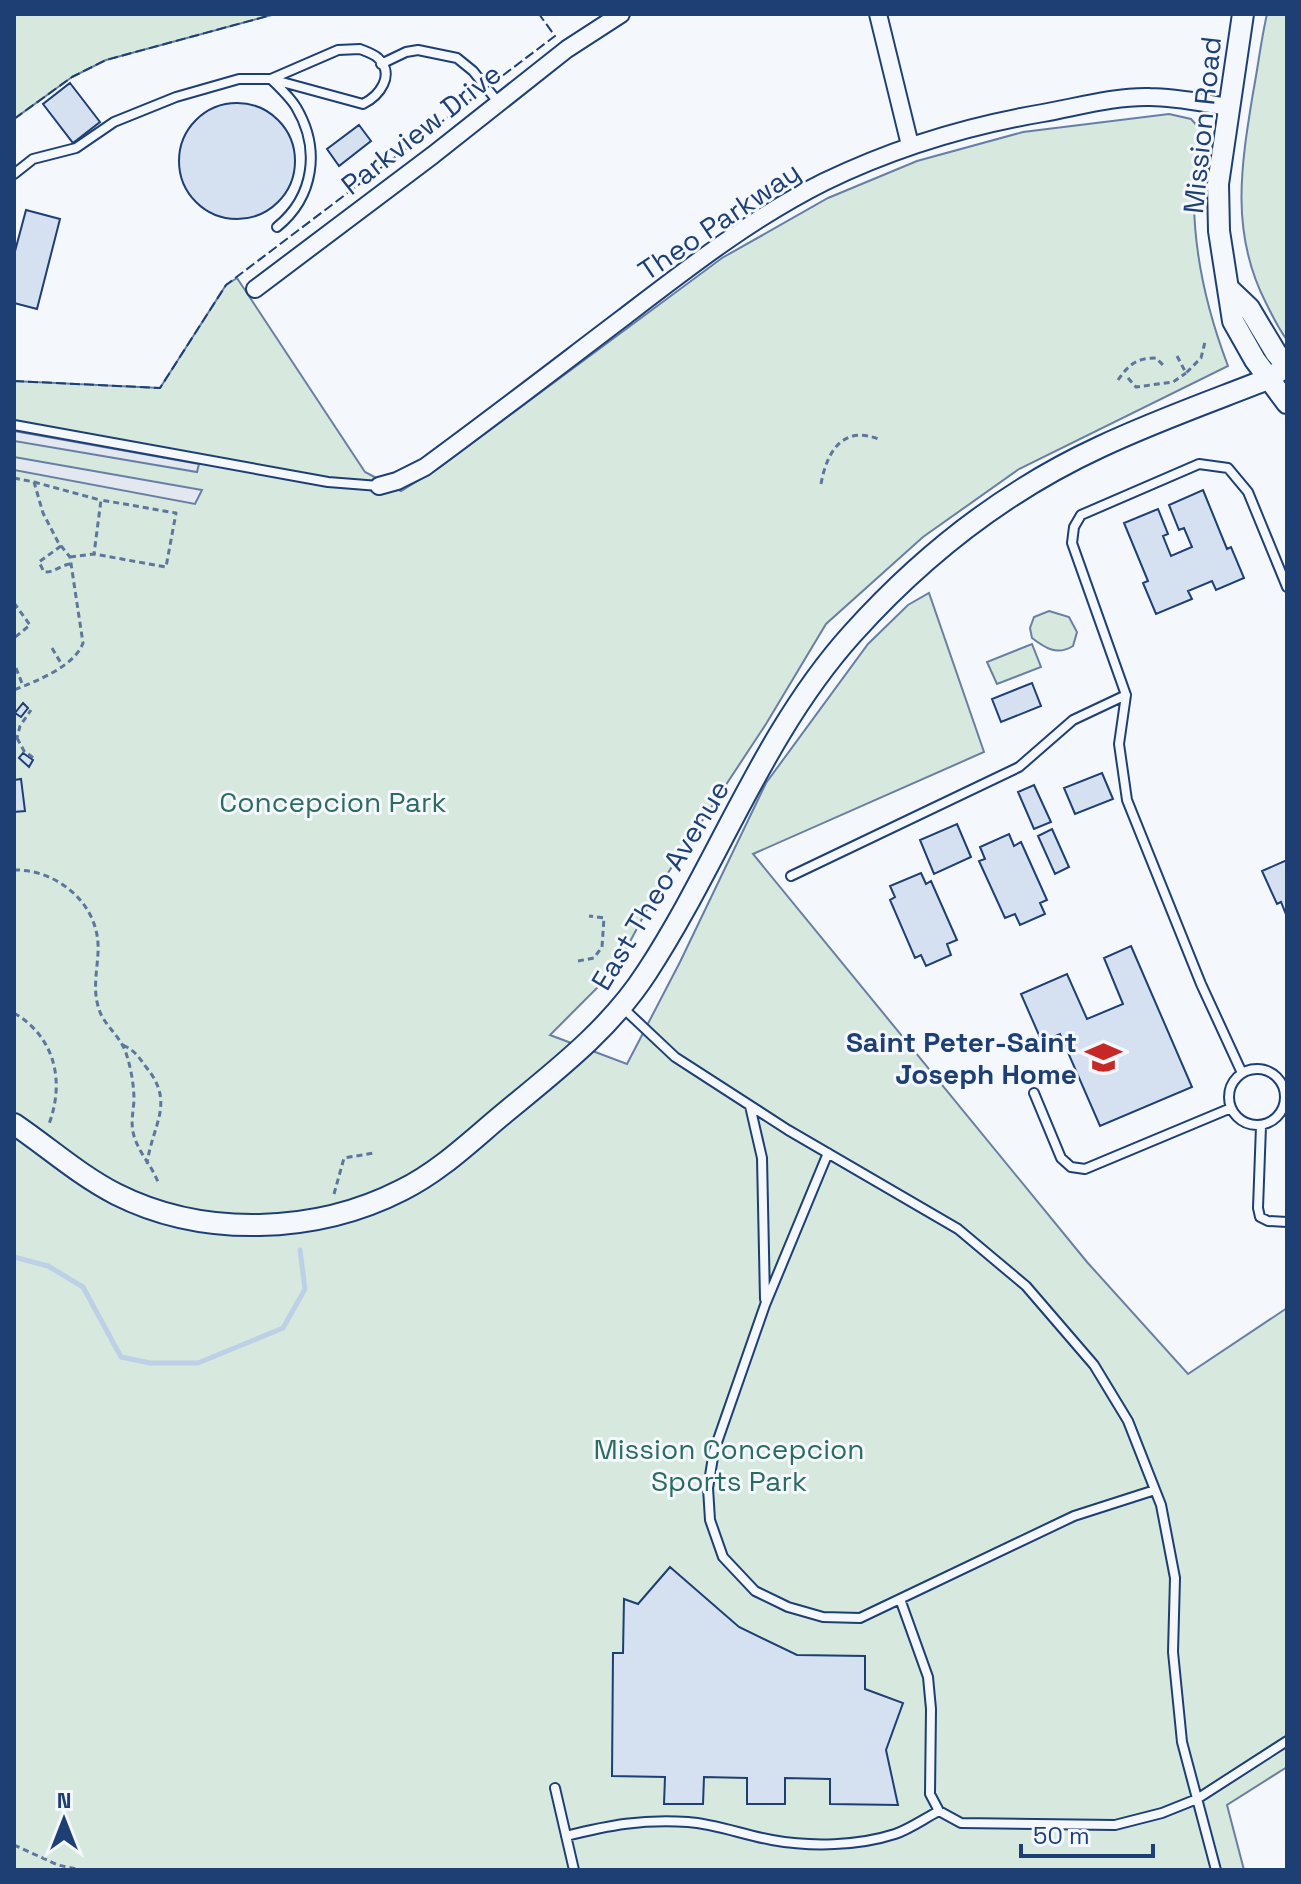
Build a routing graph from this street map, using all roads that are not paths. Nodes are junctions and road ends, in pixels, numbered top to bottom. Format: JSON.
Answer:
{"nodes":[{"id":1,"x":621,"y":14,"type":"edge"},
{"id":2,"x":878,"y":14,"type":"edge"},
{"id":3,"x":1243,"y":14,"type":"edge"},
{"id":4,"x":381,"y":64,"type":"junction"},
{"id":5,"x":271,"y":79,"type":"junction"},
{"id":6,"x":498,"y":102,"type":"junction"},
{"id":7,"x":1228,"y":107,"type":"junction"},
{"id":8,"x":910,"y":145,"type":"junction"},
{"id":9,"x":14,"y":174,"type":"edge"},
{"id":10,"x":277,"y":227,"type":"dead end"},
{"id":11,"x":255,"y":289,"type":"dead end"},
{"id":12,"x":1229,"y":289,"type":"junction"},
{"id":13,"x":1287,"y":366,"type":"edge"},
{"id":14,"x":1268,"y":379,"type":"junction"},
{"id":15,"x":1287,"y":403,"type":"edge"},
{"id":16,"x":14,"y":425,"type":"edge"},
{"id":17,"x":379,"y":486,"type":"joint"},
{"id":18,"x":1287,"y":587,"type":"edge"},
{"id":19,"x":1126,"y":695,"type":"junction"},
{"id":20,"x":791,"y":876,"type":"dead end"},
{"id":21,"x":623,"y":1007,"type":"junction"},
{"id":22,"x":1242,"y":1073,"type":"junction"},
{"id":23,"x":1283,"y":1076,"type":"edge"},
{"id":24,"x":1034,"y":1093,"type":"dead end"},
{"id":25,"x":1286,"y":1103,"type":"edge"},
{"id":26,"x":750,"y":1105,"type":"junction"},
{"id":27,"x":1231,"y":1108,"type":"junction"},
{"id":28,"x":14,"y":1124,"type":"edge"},
{"id":29,"x":1261,"y":1126,"type":"junction"},
{"id":30,"x":828,"y":1153,"type":"junction"},
{"id":31,"x":1287,"y":1222,"type":"edge"},
{"id":32,"x":765,"y":1305,"type":"junction"},
{"id":33,"x":1155,"y":1490,"type":"junction"},
{"id":34,"x":900,"y":1599,"type":"junction"},
{"id":35,"x":1287,"y":1741,"type":"edge"},
{"id":36,"x":555,"y":1788,"type":"dead end"},
{"id":37,"x":1197,"y":1799,"type":"junction"},
{"id":38,"x":939,"y":1811,"type":"junction"},
{"id":39,"x":566,"y":1836,"type":"junction"},
{"id":40,"x":574,"y":1870,"type":"edge"},
{"id":41,"x":1216,"y":1870,"type":"edge"}],
"edges":[{"from":1,"to":6,"type":"street","name":"Parkview Drive"},
{"from":2,"to":8,"type":"street"},
{"from":3,"to":7,"type":"street","name":"Mission Road"},
{"from":4,"to":5,"type":"lane"},
{"from":4,"to":5,"type":"lane"},
{"from":4,"to":6,"type":"lane"},
{"from":5,"to":9,"type":"lane"},
{"from":5,"to":10,"type":"lane"},
{"from":6,"to":11,"type":"street","name":"Parkview Drive"},
{"from":7,"to":8,"type":"street","name":"Theo Parkway"},
{"from":7,"to":12,"type":"street","name":"Mission Road"},
{"from":8,"to":17,"type":"street","name":"Theo Parkway"},
{"from":12,"to":13,"type":"street"},
{"from":12,"to":14,"type":"street","name":"Mission Road"},
{"from":13,"to":14,"type":"street","name":"East Theo Avenue"},
{"from":14,"to":15,"type":"street","name":"Mission Road"},
{"from":14,"to":21,"type":"street","name":"East Theo Avenue"},
{"from":16,"to":17,"type":"lane"},
{"from":18,"to":19,"type":"lane"},
{"from":19,"to":20,"type":"lane"},
{"from":19,"to":22,"type":"lane"},
{"from":21,"to":26,"type":"lane"},
{"from":21,"to":28,"type":"street","name":"East Theo Avenue"},
{"from":22,"to":23,"type":"lane"},
{"from":22,"to":27,"type":"lane"},
{"from":23,"to":25,"type":"lane"},
{"from":24,"to":27,"type":"lane"},
{"from":25,"to":29,"type":"lane"},
{"from":26,"to":30,"type":"lane"},
{"from":26,"to":32,"type":"lane"},
{"from":27,"to":29,"type":"lane"},
{"from":29,"to":31,"type":"lane"},
{"from":30,"to":32,"type":"lane"},
{"from":30,"to":33,"type":"lane"},
{"from":32,"to":34,"type":"lane"},
{"from":33,"to":34,"type":"lane"},
{"from":33,"to":37,"type":"lane"},
{"from":34,"to":38,"type":"lane"},
{"from":35,"to":37,"type":"lane"},
{"from":36,"to":39,"type":"lane"},
{"from":37,"to":38,"type":"lane"},
{"from":37,"to":41,"type":"lane"},
{"from":38,"to":39,"type":"lane"},
{"from":39,"to":40,"type":"lane"}]}
